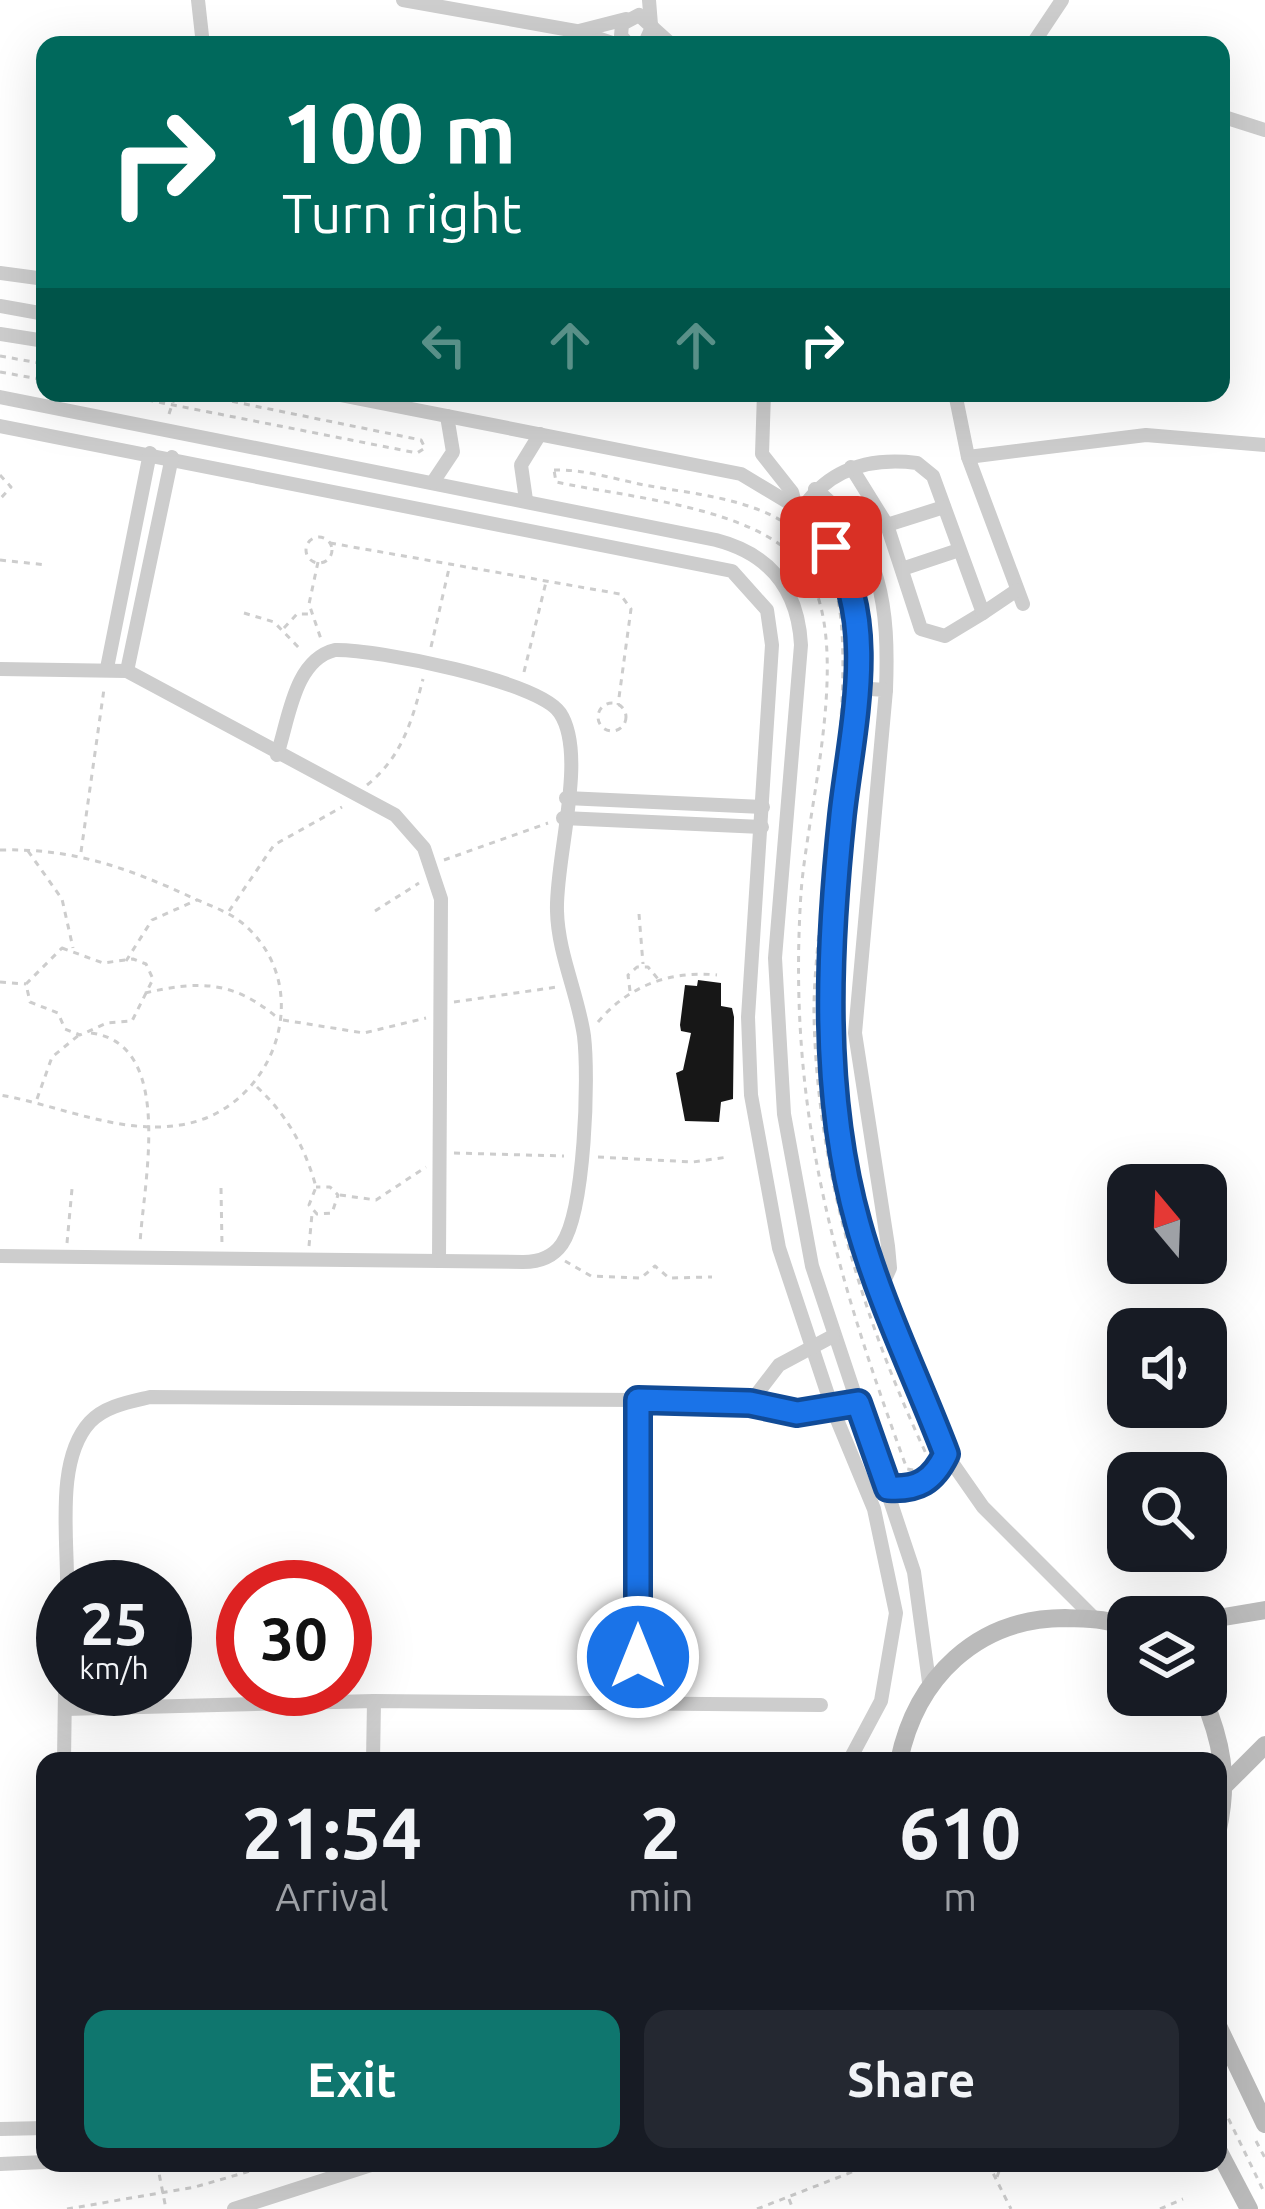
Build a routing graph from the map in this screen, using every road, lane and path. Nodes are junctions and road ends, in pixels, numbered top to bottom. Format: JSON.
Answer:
{"nodes":[{"id":1,"x":404,"y":0,"type":"edge"},
{"id":2,"x":634,"y":0,"type":"edge"},
{"id":3,"x":649,"y":0,"type":"edge"},
{"id":4,"x":1062,"y":0,"type":"edge"},
{"id":5,"x":203,"y":3,"type":"edge"},
{"id":6,"x":627,"y":18,"type":"junction"},
{"id":7,"x":652,"y":26,"type":"junction"},
{"id":8,"x":576,"y":31,"type":"junction"},
{"id":9,"x":203,"y":36,"type":"edge"},
{"id":10,"x":591,"y":36,"type":"edge"},
{"id":11,"x":621,"y":36,"type":"edge"},
{"id":12,"x":648,"y":36,"type":"edge"},
{"id":13,"x":663,"y":36,"type":"edge"},
{"id":14,"x":1037,"y":36,"type":"edge"},
{"id":15,"x":1230,"y":119,"type":"edge"},
{"id":16,"x":1265,"y":130,"type":"edge"},
{"id":17,"x":0,"y":273,"type":"edge"},
{"id":18,"x":36,"y":278,"type":"edge"},
{"id":19,"x":0,"y":306,"type":"edge"},
{"id":20,"x":36,"y":312,"type":"edge"},
{"id":21,"x":0,"y":334,"type":"edge"},
{"id":22,"x":36,"y":340,"type":"edge"},
{"id":23,"x":0,"y":356,"type":"edge"},
{"id":24,"x":36,"y":362,"type":"edge"},
{"id":25,"x":0,"y":372,"type":"edge"},
{"id":26,"x":36,"y":378,"type":"edge"},
{"id":27,"x":0,"y":398,"type":"edge"},
{"id":28,"x":161,"y":402,"type":"edge"},
{"id":29,"x":235,"y":402,"type":"edge"},
{"id":30,"x":376,"y":402,"type":"edge"},
{"id":31,"x":764,"y":402,"type":"edge"},
{"id":32,"x":957,"y":402,"type":"edge"},
{"id":33,"x":172,"y":404,"type":"junction"},
{"id":34,"x":448,"y":416,"type":"junction"},
{"id":35,"x":0,"y":426,"type":"edge"},
{"id":36,"x":165,"y":430,"type":"junction"},
{"id":37,"x":540,"y":434,"type":"junction"},
{"id":38,"x":1265,"y":445,"type":"edge"},
{"id":39,"x":150,"y":453,"type":"junction"},
{"id":40,"x":172,"y":457,"type":"junction"},
{"id":41,"x":968,"y":458,"type":"junction"},
{"id":42,"x":851,"y":467,"type":"junction"},
{"id":43,"x":0,"y":475,"type":"edge"},
{"id":44,"x":433,"y":482,"type":"junction"},
{"id":45,"x":815,"y":489,"type":"junction"},
{"id":46,"x":141,"y":496,"type":"junction"},
{"id":47,"x":0,"y":499,"type":"edge"},
{"id":48,"x":163,"y":500,"type":"junction"},
{"id":49,"x":526,"y":500,"type":"junction"},
{"id":50,"x":944,"y":507,"type":"junction"},
{"id":51,"x":799,"y":509,"type":"junction"},
{"id":52,"x":887,"y":525,"type":"junction"},
{"id":53,"x":330,"y":543,"type":"junction"},
{"id":54,"x":959,"y":550,"type":"junction"},
{"id":55,"x":0,"y":560,"type":"edge"},
{"id":56,"x":319,"y":562,"type":"junction"},
{"id":57,"x":450,"y":564,"type":"junction"},
{"id":58,"x":47,"y":565,"type":"dead end"},
{"id":59,"x":836,"y":568,"type":"junction"},
{"id":60,"x":904,"y":568,"type":"junction"},
{"id":61,"x":811,"y":578,"type":"junction"},
{"id":62,"x":546,"y":580,"type":"junction"},
{"id":63,"x":786,"y":587,"type":"junction"},
{"id":64,"x":244,"y":613,"type":"dead end"},
{"id":65,"x":983,"y":613,"type":"junction"},
{"id":66,"x":312,"y":614,"type":"junction"},
{"id":67,"x":283,"y":629,"type":"junction"},
{"id":68,"x":326,"y":652,"type":"junction"},
{"id":69,"x":311,"y":662,"type":"junction"},
{"id":70,"x":427,"y":666,"type":"junction"},
{"id":71,"x":106,"y":668,"type":"junction"},
{"id":72,"x":0,"y":669,"type":"edge"},
{"id":73,"x":127,"y":671,"type":"junction"},
{"id":74,"x":520,"y":685,"type":"junction"},
{"id":75,"x":854,"y":688,"type":"junction"},
{"id":76,"x":886,"y":690,"type":"junction"},
{"id":77,"x":618,"y":705,"type":"junction"},
{"id":78,"x":277,"y":755,"type":"junction"},
{"id":79,"x":360,"y":795,"type":"junction"},
{"id":80,"x":566,"y":798,"type":"junction"},
{"id":81,"x":763,"y":807,"type":"junction"},
{"id":82,"x":809,"y":815,"type":"junction"},
{"id":83,"x":563,"y":818,"type":"junction"},
{"id":84,"x":835,"y":819,"type":"junction"},
{"id":85,"x":762,"y":827,"type":"junction"},
{"id":86,"x":26,"y":849,"type":"junction"},
{"id":87,"x":0,"y":850,"type":"edge"},
{"id":88,"x":81,"y":854,"type":"junction"},
{"id":89,"x":434,"y":868,"type":"junction"},
{"id":90,"x":198,"y":900,"type":"junction"},
{"id":91,"x":375,"y":911,"type":"dead end"},
{"id":92,"x":227,"y":912,"type":"junction"},
{"id":93,"x":639,"y":914,"type":"dead end"},
{"id":94,"x":73,"y":948,"type":"junction"},
{"id":95,"x":126,"y":962,"type":"junction"},
{"id":96,"x":643,"y":966,"type":"junction"},
{"id":97,"x":717,"y":975,"type":"dead end"},
{"id":98,"x":658,"y":980,"type":"junction"},
{"id":99,"x":0,"y":982,"type":"edge"},
{"id":100,"x":573,"y":982,"type":"junction"},
{"id":101,"x":26,"y":984,"type":"junction"},
{"id":102,"x":632,"y":992,"type":"junction"},
{"id":103,"x":143,"y":993,"type":"junction"},
{"id":104,"x":440,"y":1008,"type":"junction"},
{"id":105,"x":281,"y":1020,"type":"junction"},
{"id":106,"x":91,"y":1033,"type":"junction"},
{"id":107,"x":80,"y":1035,"type":"junction"},
{"id":108,"x":585,"y":1043,"type":"junction"},
{"id":109,"x":255,"y":1084,"type":"junction"},
{"id":110,"x":820,"y":1086,"type":"junction"},
{"id":111,"x":804,"y":1087,"type":"junction"},
{"id":112,"x":2,"y":1095,"type":"edge"},
{"id":113,"x":37,"y":1101,"type":"junction"},
{"id":114,"x":0,"y":1103,"type":"edge"},
{"id":115,"x":147,"y":1127,"type":"junction"},
{"id":116,"x":440,"y":1169,"type":"junction"},
{"id":117,"x":316,"y":1187,"type":"junction"},
{"id":118,"x":221,"y":1188,"type":"dead end"},
{"id":119,"x":72,"y":1189,"type":"dead end"},
{"id":120,"x":338,"y":1195,"type":"junction"},
{"id":121,"x":313,"y":1211,"type":"junction"},
{"id":122,"x":556,"y":1251,"type":"junction"},
{"id":123,"x":0,"y":1256,"type":"edge"},
{"id":124,"x":66,"y":1257,"type":"junction"},
{"id":125,"x":139,"y":1258,"type":"junction"},
{"id":126,"x":222,"y":1259,"type":"junction"},
{"id":127,"x":308,"y":1260,"type":"junction"},
{"id":128,"x":440,"y":1262,"type":"junction"},
{"id":129,"x":712,"y":1277,"type":"dead end"},
{"id":130,"x":880,"y":1290,"type":"junction"},
{"id":131,"x":891,"y":1316,"type":"junction"},
{"id":132,"x":871,"y":1323,"type":"junction"},
{"id":133,"x":856,"y":1328,"type":"junction"},
{"id":134,"x":833,"y":1336,"type":"junction"},
{"id":135,"x":810,"y":1345,"type":"junction"},
{"id":136,"x":638,"y":1400,"type":"junction"},
{"id":137,"x":750,"y":1403,"type":"junction"},
{"id":138,"x":858,"y":1403,"type":"junction"},
{"id":139,"x":833,"y":1410,"type":"junction"},
{"id":140,"x":946,"y":1454,"type":"junction"},
{"id":141,"x":888,"y":1488,"type":"junction"},
{"id":142,"x":68,"y":1560,"type":"edge"},
{"id":143,"x":1265,"y":1610,"type":"edge"},
{"id":144,"x":1227,"y":1617,"type":"edge"},
{"id":145,"x":1095,"y":1619,"type":"junction"},
{"id":146,"x":1107,"y":1621,"type":"edge"},
{"id":147,"x":929,"y":1682,"type":"junction"},
{"id":148,"x":638,"y":1700,"type":"junction"},
{"id":149,"x":374,"y":1701,"type":"junction"},
{"id":150,"x":192,"y":1705,"type":"edge"},
{"id":151,"x":821,"y":1705,"type":"dead end"},
{"id":152,"x":65,"y":1716,"type":"edge"},
{"id":153,"x":1211,"y":1716,"type":"edge"},
{"id":154,"x":1265,"y":1745,"type":"edge"},
{"id":155,"x":64,"y":1752,"type":"edge"},
{"id":156,"x":373,"y":1752,"type":"edge"},
{"id":157,"x":854,"y":1752,"type":"edge"},
{"id":158,"x":901,"y":1752,"type":"edge"},
{"id":159,"x":1222,"y":1752,"type":"edge"},
{"id":160,"x":1227,"y":1783,"type":"edge"},
{"id":161,"x":1227,"y":2048,"type":"edge"},
{"id":162,"x":1227,"y":2116,"type":"edge"},
{"id":163,"x":1265,"y":2124,"type":"edge"},
{"id":164,"x":36,"y":2128,"type":"edge"},
{"id":165,"x":0,"y":2129,"type":"edge"},
{"id":166,"x":36,"y":2162,"type":"edge"},
{"id":167,"x":0,"y":2164,"type":"edge"},
{"id":168,"x":1227,"y":2167,"type":"edge"},
{"id":169,"x":159,"y":2172,"type":"edge"},
{"id":170,"x":245,"y":2172,"type":"edge"},
{"id":171,"x":349,"y":2172,"type":"edge"},
{"id":172,"x":853,"y":2172,"type":"edge"},
{"id":173,"x":993,"y":2172,"type":"edge"},
{"id":174,"x":999,"y":2172,"type":"edge"},
{"id":175,"x":997,"y":2179,"type":"junction"},
{"id":176,"x":163,"y":2194,"type":"junction"},
{"id":177,"x":1265,"y":2194,"type":"edge"},
{"id":178,"x":788,"y":2198,"type":"junction"},
{"id":179,"x":1183,"y":2198,"type":"dead end"},
{"id":180,"x":67,"y":2209,"type":"edge"},
{"id":181,"x":166,"y":2209,"type":"edge"},
{"id":182,"x":233,"y":2209,"type":"edge"},
{"id":183,"x":757,"y":2209,"type":"edge"},
{"id":184,"x":793,"y":2209,"type":"edge"},
{"id":185,"x":1011,"y":2209,"type":"edge"},
{"id":186,"x":1160,"y":2209,"type":"edge"},
{"id":187,"x":1249,"y":2209,"type":"edge"}],
"edges":[{"from":1,"to":8,"type":"street"},
{"from":2,"to":6,"type":"street"},
{"from":3,"to":7,"type":"street"},
{"from":4,"to":14,"type":"street"},
{"from":5,"to":9,"type":"street"},
{"from":6,"to":7,"type":"street"},
{"from":6,"to":8,"type":"street"},
{"from":6,"to":11,"type":"street"},
{"from":7,"to":12,"type":"street"},
{"from":7,"to":13,"type":"street"},
{"from":8,"to":10,"type":"street"},
{"from":15,"to":16,"type":"street"},
{"from":17,"to":18,"type":"street"},
{"from":19,"to":20,"type":"street"},
{"from":21,"to":22,"type":"street"},
{"from":23,"to":24,"type":"path"},
{"from":25,"to":26,"type":"path"},
{"from":27,"to":36,"type":"street"},
{"from":28,"to":33,"type":"path"},
{"from":29,"to":33,"type":"path"},
{"from":30,"to":34,"type":"street"},
{"from":31,"to":51,"type":"street"},
{"from":32,"to":41,"type":"street"},
{"from":33,"to":36,"type":"path"},
{"from":34,"to":37,"type":"street"},
{"from":34,"to":44,"type":"street"},
{"from":35,"to":39,"type":"street"},
{"from":36,"to":44,"type":"street"},
{"from":37,"to":49,"type":"street"},
{"from":37,"to":51,"type":"street"},
{"from":38,"to":41,"type":"street"},
{"from":39,"to":40,"type":"street"},
{"from":39,"to":46,"type":"street"},
{"from":40,"to":48,"type":"street"},
{"from":40,"to":81,"type":"street"},
{"from":41,"to":65,"type":"street"},
{"from":42,"to":45,"type":"street"},
{"from":42,"to":50,"type":"street"},
{"from":42,"to":52,"type":"street"},
{"from":43,"to":47,"type":"path"},
{"from":44,"to":49,"type":"street"},
{"from":45,"to":51,"type":"street"},
{"from":45,"to":76,"type":"street"},
{"from":46,"to":48,"type":"street"},
{"from":46,"to":71,"type":"street"},
{"from":48,"to":73,"type":"street"},
{"from":49,"to":63,"type":"street"},
{"from":50,"to":52,"type":"street"},
{"from":50,"to":54,"type":"street"},
{"from":51,"to":59,"type":"street"},
{"from":52,"to":60,"type":"street"},
{"from":53,"to":56,"type":"path"},
{"from":53,"to":56,"type":"path"},
{"from":53,"to":57,"type":"path"},
{"from":54,"to":60,"type":"street"},
{"from":54,"to":65,"type":"street"},
{"from":55,"to":58,"type":"path"},
{"from":56,"to":66,"type":"path"},
{"from":57,"to":62,"type":"path"},
{"from":57,"to":70,"type":"path"},
{"from":59,"to":61,"type":"path"},
{"from":59,"to":61,"type":"path"},
{"from":59,"to":75,"type":"street"},
{"from":59,"to":84,"type":"path"},
{"from":60,"to":65,"type":"street"},
{"from":61,"to":63,"type":"path"},
{"from":61,"to":82,"type":"path"},
{"from":62,"to":74,"type":"path"},
{"from":62,"to":77,"type":"path"},
{"from":63,"to":134,"type":"street"},
{"from":64,"to":67,"type":"path"},
{"from":66,"to":67,"type":"path"},
{"from":66,"to":68,"type":"path"},
{"from":67,"to":69,"type":"path"},
{"from":68,"to":69,"type":"street"},
{"from":68,"to":70,"type":"street"},
{"from":69,"to":78,"type":"street"},
{"from":70,"to":74,"type":"street"},
{"from":70,"to":79,"type":"path"},
{"from":71,"to":72,"type":"street"},
{"from":71,"to":73,"type":"street"},
{"from":71,"to":88,"type":"path"},
{"from":73,"to":78,"type":"street"},
{"from":74,"to":80,"type":"street"},
{"from":75,"to":76,"type":"street"},
{"from":75,"to":84,"type":"street"},
{"from":76,"to":130,"type":"street"},
{"from":77,"to":77,"type":"path"},
{"from":78,"to":79,"type":"street"},
{"from":79,"to":89,"type":"street"},
{"from":79,"to":92,"type":"path"},
{"from":80,"to":81,"type":"street"},
{"from":80,"to":83,"type":"street"},
{"from":81,"to":85,"type":"street"},
{"from":82,"to":84,"type":"path"},
{"from":82,"to":111,"type":"path"},
{"from":83,"to":85,"type":"street"},
{"from":83,"to":89,"type":"path"},
{"from":83,"to":100,"type":"street"},
{"from":84,"to":110,"type":"path"},
{"from":84,"to":130,"type":"street"},
{"from":85,"to":135,"type":"street"},
{"from":86,"to":87,"type":"path"},
{"from":86,"to":88,"type":"path"},
{"from":86,"to":94,"type":"path"},
{"from":88,"to":90,"type":"path"},
{"from":89,"to":91,"type":"path"},
{"from":89,"to":104,"type":"street"},
{"from":90,"to":92,"type":"path"},
{"from":90,"to":95,"type":"path"},
{"from":92,"to":105,"type":"path"},
{"from":93,"to":96,"type":"path"},
{"from":94,"to":95,"type":"path"},
{"from":94,"to":101,"type":"path"},
{"from":95,"to":103,"type":"path"},
{"from":96,"to":98,"type":"path"},
{"from":96,"to":102,"type":"path"},
{"from":97,"to":98,"type":"path"},
{"from":98,"to":102,"type":"path"},
{"from":99,"to":101,"type":"path"},
{"from":100,"to":104,"type":"path"},
{"from":100,"to":108,"type":"street"},
{"from":101,"to":107,"type":"path"},
{"from":102,"to":108,"type":"path"},
{"from":103,"to":105,"type":"path"},
{"from":103,"to":106,"type":"path"},
{"from":104,"to":105,"type":"path"},
{"from":104,"to":116,"type":"street"},
{"from":105,"to":109,"type":"path"},
{"from":106,"to":107,"type":"path"},
{"from":106,"to":115,"type":"path"},
{"from":107,"to":113,"type":"path"},
{"from":108,"to":122,"type":"street"},
{"from":109,"to":115,"type":"path"},
{"from":109,"to":117,"type":"path"},
{"from":110,"to":111,"type":"path"},
{"from":110,"to":132,"type":"path"},
{"from":111,"to":133,"type":"path"},
{"from":112,"to":113,"type":"path"},
{"from":112,"to":114,"type":"path"},
{"from":113,"to":115,"type":"path"},
{"from":115,"to":125,"type":"path"},
{"from":116,"to":120,"type":"path"},
{"from":116,"to":128,"type":"street"},
{"from":117,"to":120,"type":"path"},
{"from":117,"to":121,"type":"path"},
{"from":118,"to":126,"type":"path"},
{"from":119,"to":124,"type":"path"},
{"from":120,"to":121,"type":"path"},
{"from":121,"to":127,"type":"path"},
{"from":122,"to":128,"type":"street"},
{"from":122,"to":129,"type":"path"},
{"from":123,"to":124,"type":"street"},
{"from":124,"to":125,"type":"street"},
{"from":125,"to":126,"type":"street"},
{"from":126,"to":127,"type":"street"},
{"from":127,"to":128,"type":"street"},
{"from":130,"to":131,"type":"street"},
{"from":131,"to":132,"type":"path"},
{"from":131,"to":140,"type":"street"},
{"from":132,"to":133,"type":"path"},
{"from":132,"to":133,"type":"path"},
{"from":133,"to":134,"type":"path"},
{"from":134,"to":135,"type":"street"},
{"from":134,"to":138,"type":"street"},
{"from":135,"to":137,"type":"street"},
{"from":135,"to":139,"type":"street"},
{"from":136,"to":137,"type":"street"},
{"from":136,"to":142,"type":"street"},
{"from":136,"to":148,"type":"street"},
{"from":137,"to":139,"type":"street"},
{"from":138,"to":139,"type":"street"},
{"from":138,"to":141,"type":"street"},
{"from":139,"to":157,"type":"street"},
{"from":140,"to":141,"type":"street"},
{"from":140,"to":145,"type":"street"},
{"from":141,"to":147,"type":"street"},
{"from":143,"to":144,"type":"street"},
{"from":145,"to":146,"type":"street"},
{"from":145,"to":147,"type":"street"},
{"from":147,"to":158,"type":"street"},
{"from":148,"to":149,"type":"street"},
{"from":148,"to":151,"type":"street"},
{"from":149,"to":150,"type":"street"},
{"from":149,"to":156,"type":"street"},
{"from":152,"to":155,"type":"street"},
{"from":153,"to":159,"type":"street"},
{"from":154,"to":160,"type":"street"},
{"from":161,"to":163,"type":"street"},
{"from":162,"to":177,"type":"path"},
{"from":164,"to":165,"type":"street"},
{"from":166,"to":167,"type":"street"},
{"from":168,"to":187,"type":"street"},
{"from":169,"to":176,"type":"path"},
{"from":170,"to":176,"type":"path"},
{"from":171,"to":182,"type":"street"},
{"from":172,"to":178,"type":"path"},
{"from":173,"to":175,"type":"path"},
{"from":174,"to":175,"type":"path"},
{"from":175,"to":185,"type":"path"},
{"from":176,"to":180,"type":"path"},
{"from":176,"to":181,"type":"path"},
{"from":178,"to":183,"type":"path"},
{"from":178,"to":184,"type":"path"},
{"from":179,"to":186,"type":"path"}]}
